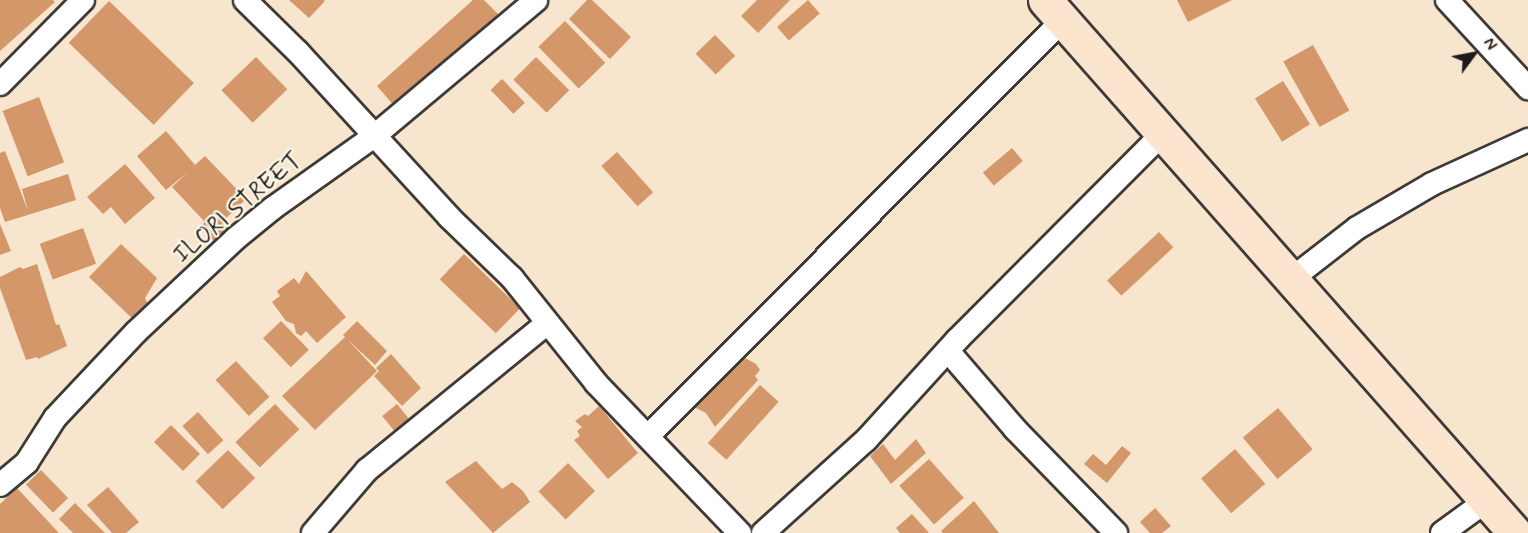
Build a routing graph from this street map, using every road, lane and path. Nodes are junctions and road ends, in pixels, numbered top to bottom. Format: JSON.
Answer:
{"nodes":[{"id":1,"x":83,"y":0,"type":"edge"},
{"id":2,"x":245,"y":0,"type":"edge"},
{"id":3,"x":536,"y":0,"type":"edge"},
{"id":4,"x":1447,"y":0,"type":"edge"},
{"id":5,"x":1054,"y":10,"type":"edge"},
{"id":6,"x":0,"y":84,"type":"edge"},
{"id":7,"x":1528,"y":88,"type":"edge"},
{"id":8,"x":1162,"y":134,"type":"junction"},
{"id":9,"x":373,"y":137,"type":"junction"},
{"id":10,"x":1528,"y":140,"type":"edge"},
{"id":11,"x":1290,"y":280,"type":"junction"},
{"id":12,"x":548,"y":323,"type":"junction"},
{"id":13,"x":948,"y":351,"type":"junction"},
{"id":14,"x":648,"y":436,"type":"junction"},
{"id":15,"x":0,"y":485,"type":"edge"},
{"id":16,"x":1486,"y":501,"type":"junction"},
{"id":17,"x":313,"y":533,"type":"edge"},
{"id":18,"x":740,"y":533,"type":"edge"},
{"id":19,"x":764,"y":533,"type":"edge"},
{"id":20,"x":1116,"y":533,"type":"edge"},
{"id":21,"x":1442,"y":533,"type":"edge"},
{"id":22,"x":1515,"y":533,"type":"edge"}],
"edges":[{"from":1,"to":6,"type":"street"},
{"from":2,"to":9,"type":"street"},
{"from":3,"to":9,"type":"street","name":"ILORI STREET"},
{"from":4,"to":7,"type":"street"},
{"from":5,"to":8,"type":"main road"},
{"from":5,"to":14,"type":"street"},
{"from":8,"to":11,"type":"main road"},
{"from":8,"to":13,"type":"street"},
{"from":9,"to":12,"type":"street"},
{"from":9,"to":15,"type":"street","name":"ILORI STREET"},
{"from":10,"to":11,"type":"street"},
{"from":11,"to":16,"type":"main road"},
{"from":12,"to":14,"type":"street"},
{"from":12,"to":17,"type":"street"},
{"from":13,"to":19,"type":"street"},
{"from":13,"to":20,"type":"street"},
{"from":14,"to":18,"type":"street"},
{"from":16,"to":21,"type":"street"},
{"from":16,"to":22,"type":"main road"}]}
